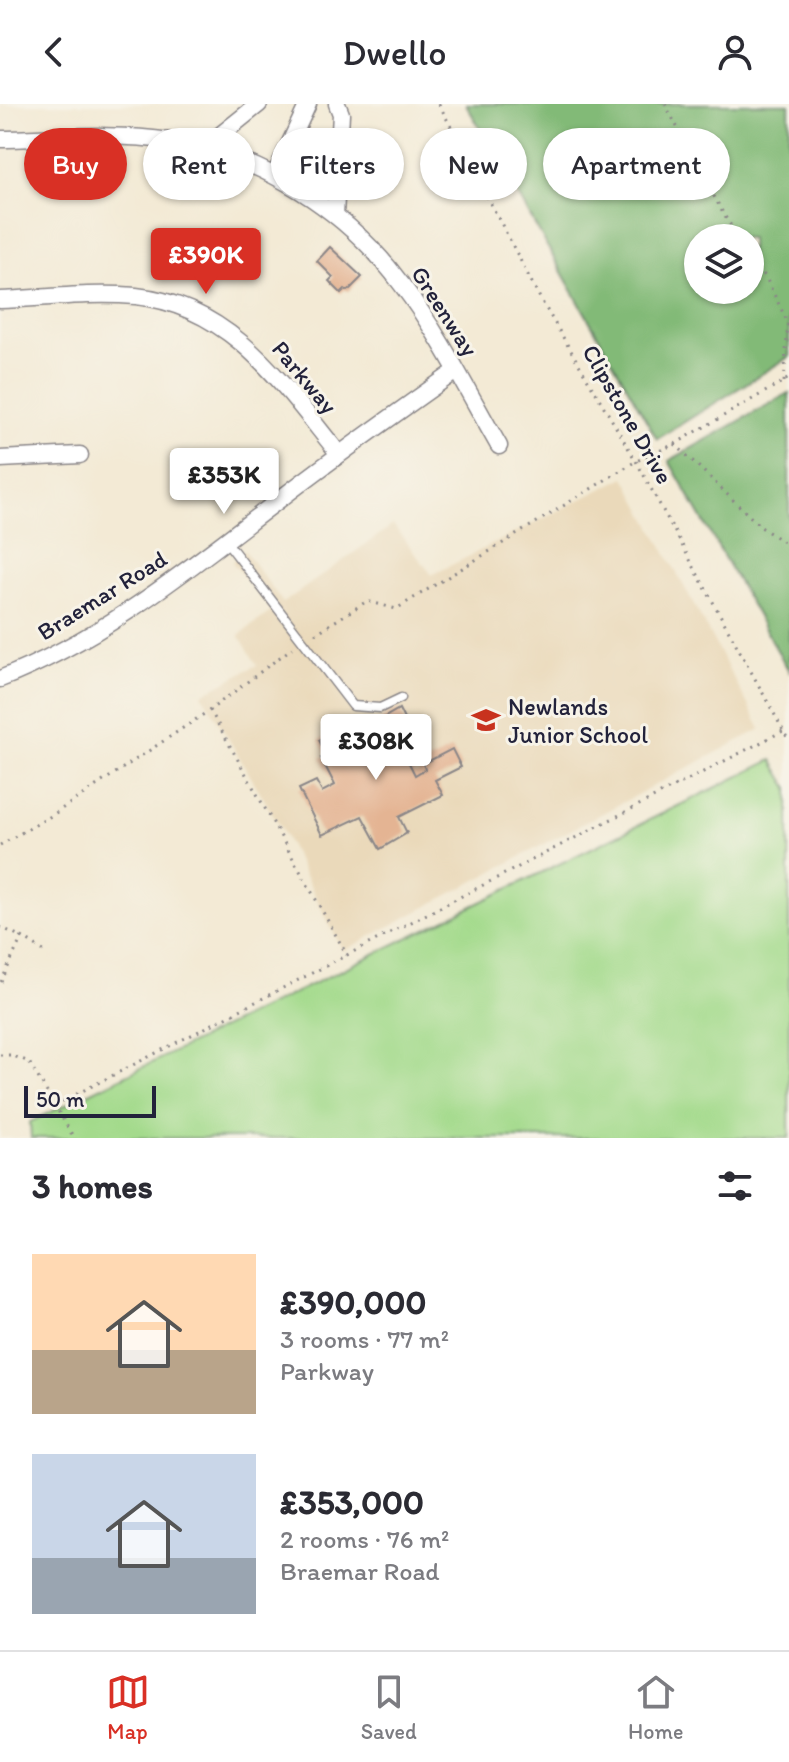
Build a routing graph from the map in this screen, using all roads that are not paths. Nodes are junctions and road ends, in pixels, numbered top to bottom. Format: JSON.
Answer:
{"nodes":[{"id":1,"x":259,"y":104,"type":"edge"},
{"id":2,"x":308,"y":104,"type":"edge"},
{"id":3,"x":337,"y":104,"type":"edge"},
{"id":4,"x":229,"y":128,"type":"edge"},
{"id":5,"x":297,"y":128,"type":"edge"},
{"id":6,"x":143,"y":138,"type":"edge"},
{"id":7,"x":0,"y":139,"type":"edge"},
{"id":8,"x":315,"y":200,"type":"edge"},
{"id":9,"x":335,"y":215,"type":"junction"},
{"id":10,"x":0,"y":300,"type":"edge"},
{"id":11,"x":456,"y":371,"type":"junction"},
{"id":12,"x":499,"y":446,"type":"dead end"},
{"id":13,"x":339,"y":454,"type":"junction"},
{"id":14,"x":80,"y":455,"type":"dead end"},
{"id":15,"x":0,"y":459,"type":"edge"},
{"id":16,"x":226,"y":540,"type":"junction"},
{"id":17,"x":0,"y":679,"type":"edge"},
{"id":18,"x":401,"y":698,"type":"dead end"}],
"edges":[{"from":1,"to":4,"type":"street"},
{"from":2,"to":5,"type":"street"},
{"from":3,"to":9,"type":"street"},
{"from":6,"to":7,"type":"street","name":"Greenway"},
{"from":8,"to":9,"type":"street","name":"Greenway"},
{"from":9,"to":11,"type":"street","name":"Greenway"},
{"from":10,"to":13,"type":"street","name":"Parkway"},
{"from":11,"to":12,"type":"street","name":"Greenway"},
{"from":11,"to":13,"type":"street","name":"Braemar Road"},
{"from":13,"to":16,"type":"street","name":"Braemar Road"},
{"from":14,"to":15,"type":"street"},
{"from":16,"to":17,"type":"street","name":"Braemar Road"},
{"from":16,"to":18,"type":"lane"}]}
